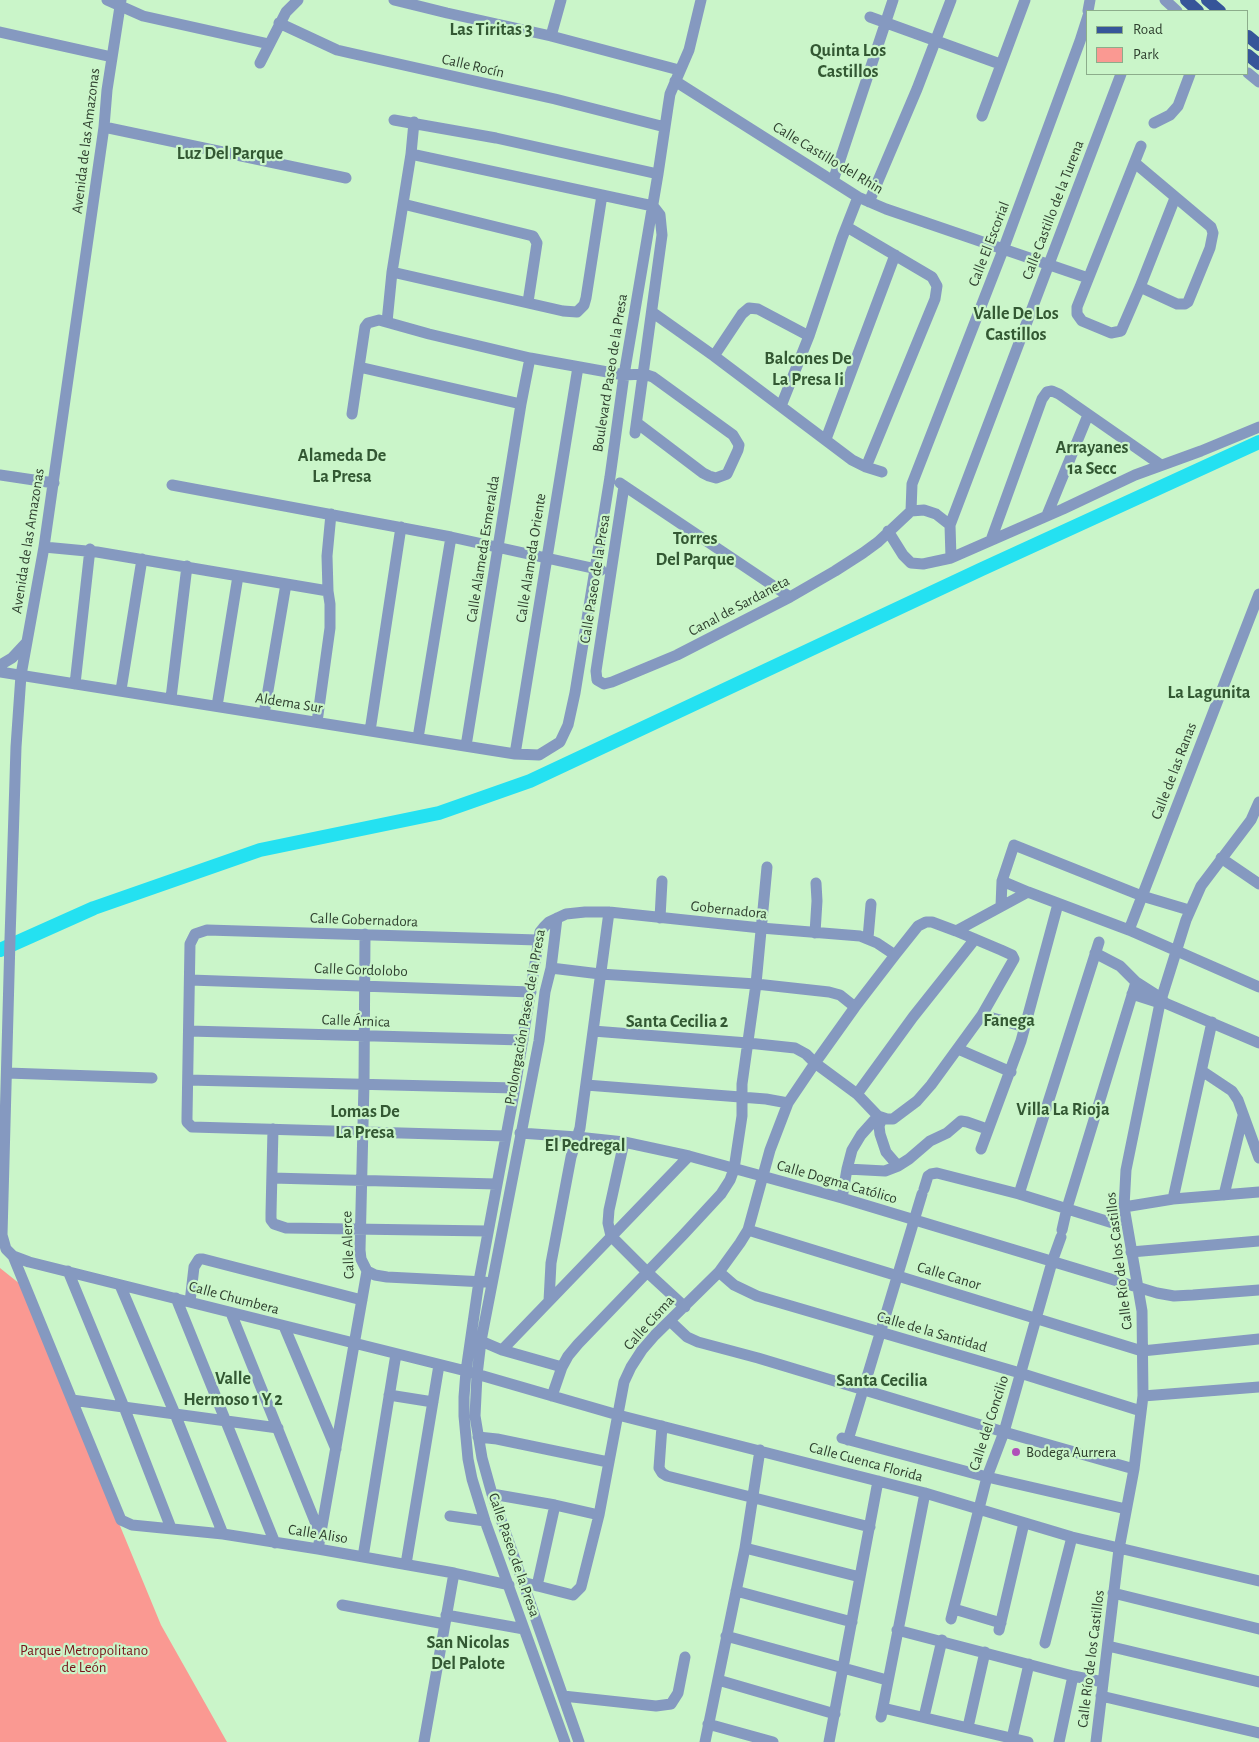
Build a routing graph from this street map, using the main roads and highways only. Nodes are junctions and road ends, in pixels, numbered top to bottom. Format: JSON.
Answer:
{"nodes":[{"id":1,"x":1186,"y":0,"type":"edge"},
{"id":2,"x":1207,"y":0,"type":"edge"},
{"id":3,"x":1195,"y":10,"type":"edge"},
{"id":4,"x":1219,"y":10,"type":"edge"},
{"id":5,"x":1249,"y":37,"type":"edge"},
{"id":6,"x":1249,"y":44,"type":"edge"},
{"id":7,"x":1259,"y":46,"type":"edge"},
{"id":8,"x":1259,"y":52,"type":"edge"},
{"id":9,"x":1249,"y":56,"type":"edge"},
{"id":10,"x":1259,"y":64,"type":"edge"}],
"edges":[{"from":1,"to":3,"type":"main road"},
{"from":2,"to":4,"type":"main road"},
{"from":5,"to":7,"type":"main road"},
{"from":6,"to":8,"type":"main road"},
{"from":9,"to":10,"type":"main road"}]}
